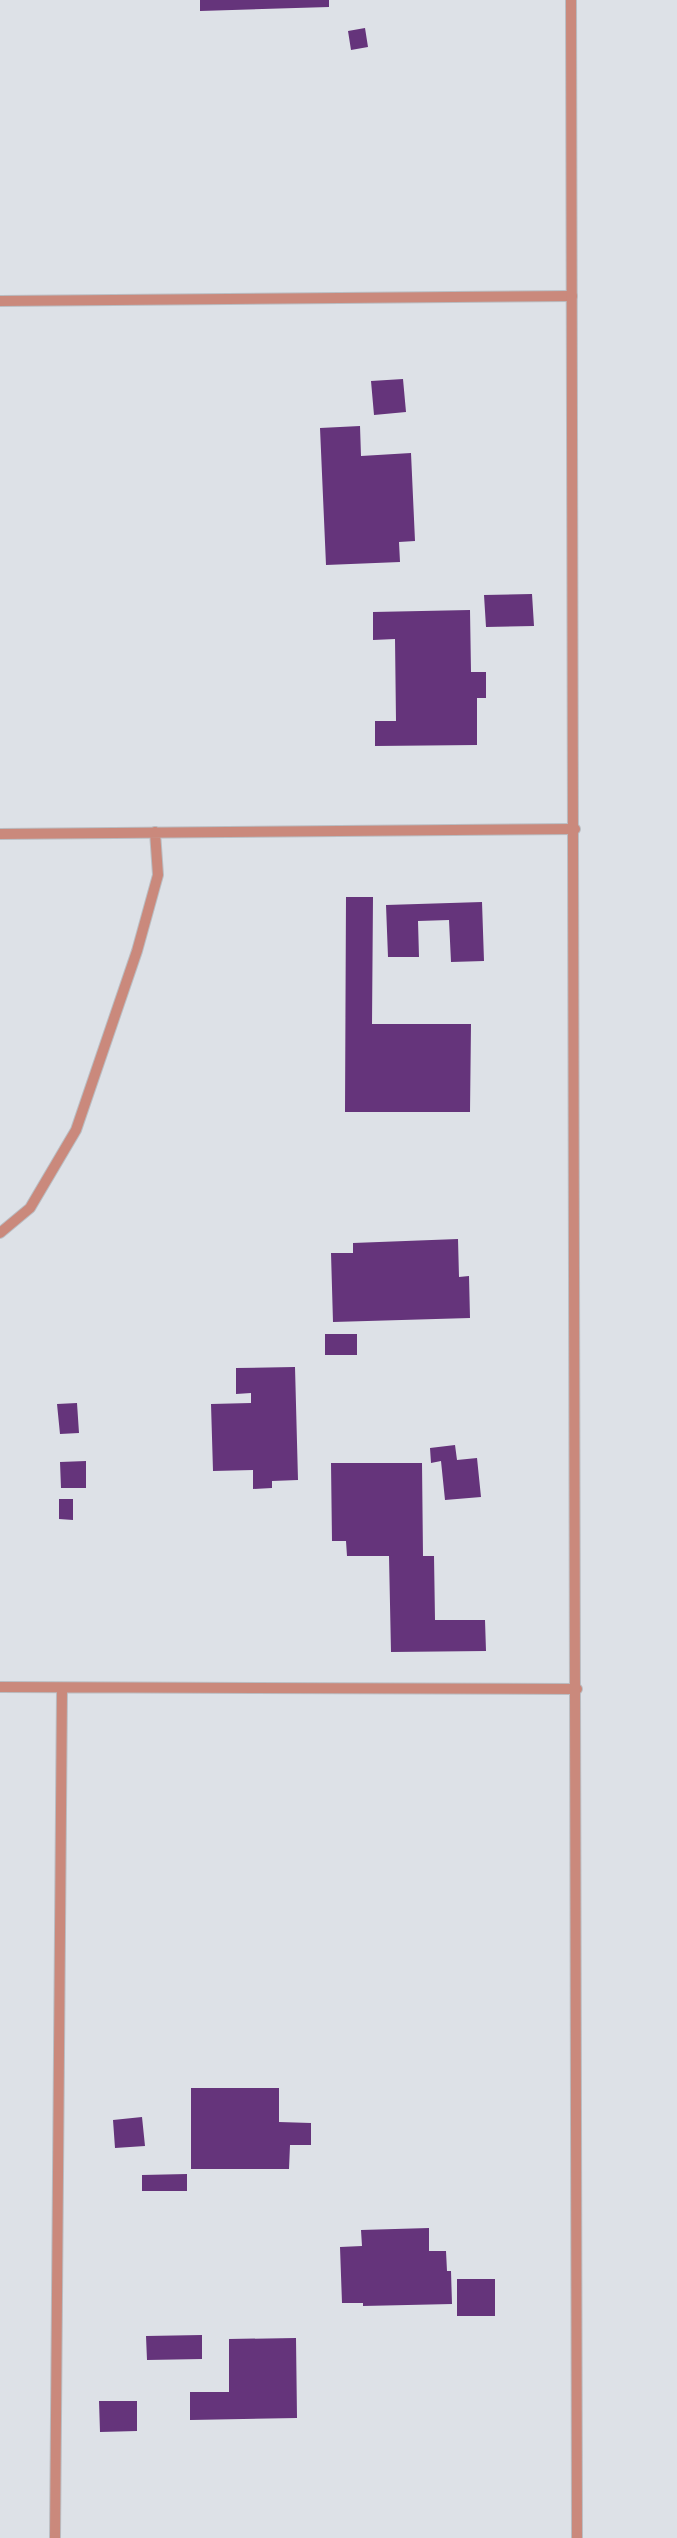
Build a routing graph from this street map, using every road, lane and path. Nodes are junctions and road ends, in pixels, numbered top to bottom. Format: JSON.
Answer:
{"nodes":[{"id":1,"x":571,"y":0,"type":"edge"},
{"id":2,"x":572,"y":296,"type":"junction"},
{"id":3,"x":0,"y":301,"type":"edge"},
{"id":4,"x":575,"y":829,"type":"junction"},
{"id":5,"x":155,"y":832,"type":"junction"},
{"id":6,"x":0,"y":834,"type":"edge"},
{"id":7,"x":0,"y":1233,"type":"edge"},
{"id":8,"x":0,"y":1687,"type":"edge"},
{"id":9,"x":62,"y":1688,"type":"junction"},
{"id":10,"x":577,"y":1689,"type":"junction"},
{"id":11,"x":56,"y":2538,"type":"edge"},
{"id":12,"x":577,"y":2538,"type":"edge"}],
"edges":[{"from":1,"to":2,"type":"street"},
{"from":2,"to":3,"type":"street"},
{"from":2,"to":4,"type":"street"},
{"from":4,"to":5,"type":"street"},
{"from":4,"to":10,"type":"street"},
{"from":5,"to":6,"type":"street"},
{"from":5,"to":7,"type":"street"},
{"from":8,"to":9,"type":"street"},
{"from":9,"to":10,"type":"street"},
{"from":9,"to":11,"type":"street"},
{"from":10,"to":12,"type":"street"}]}
